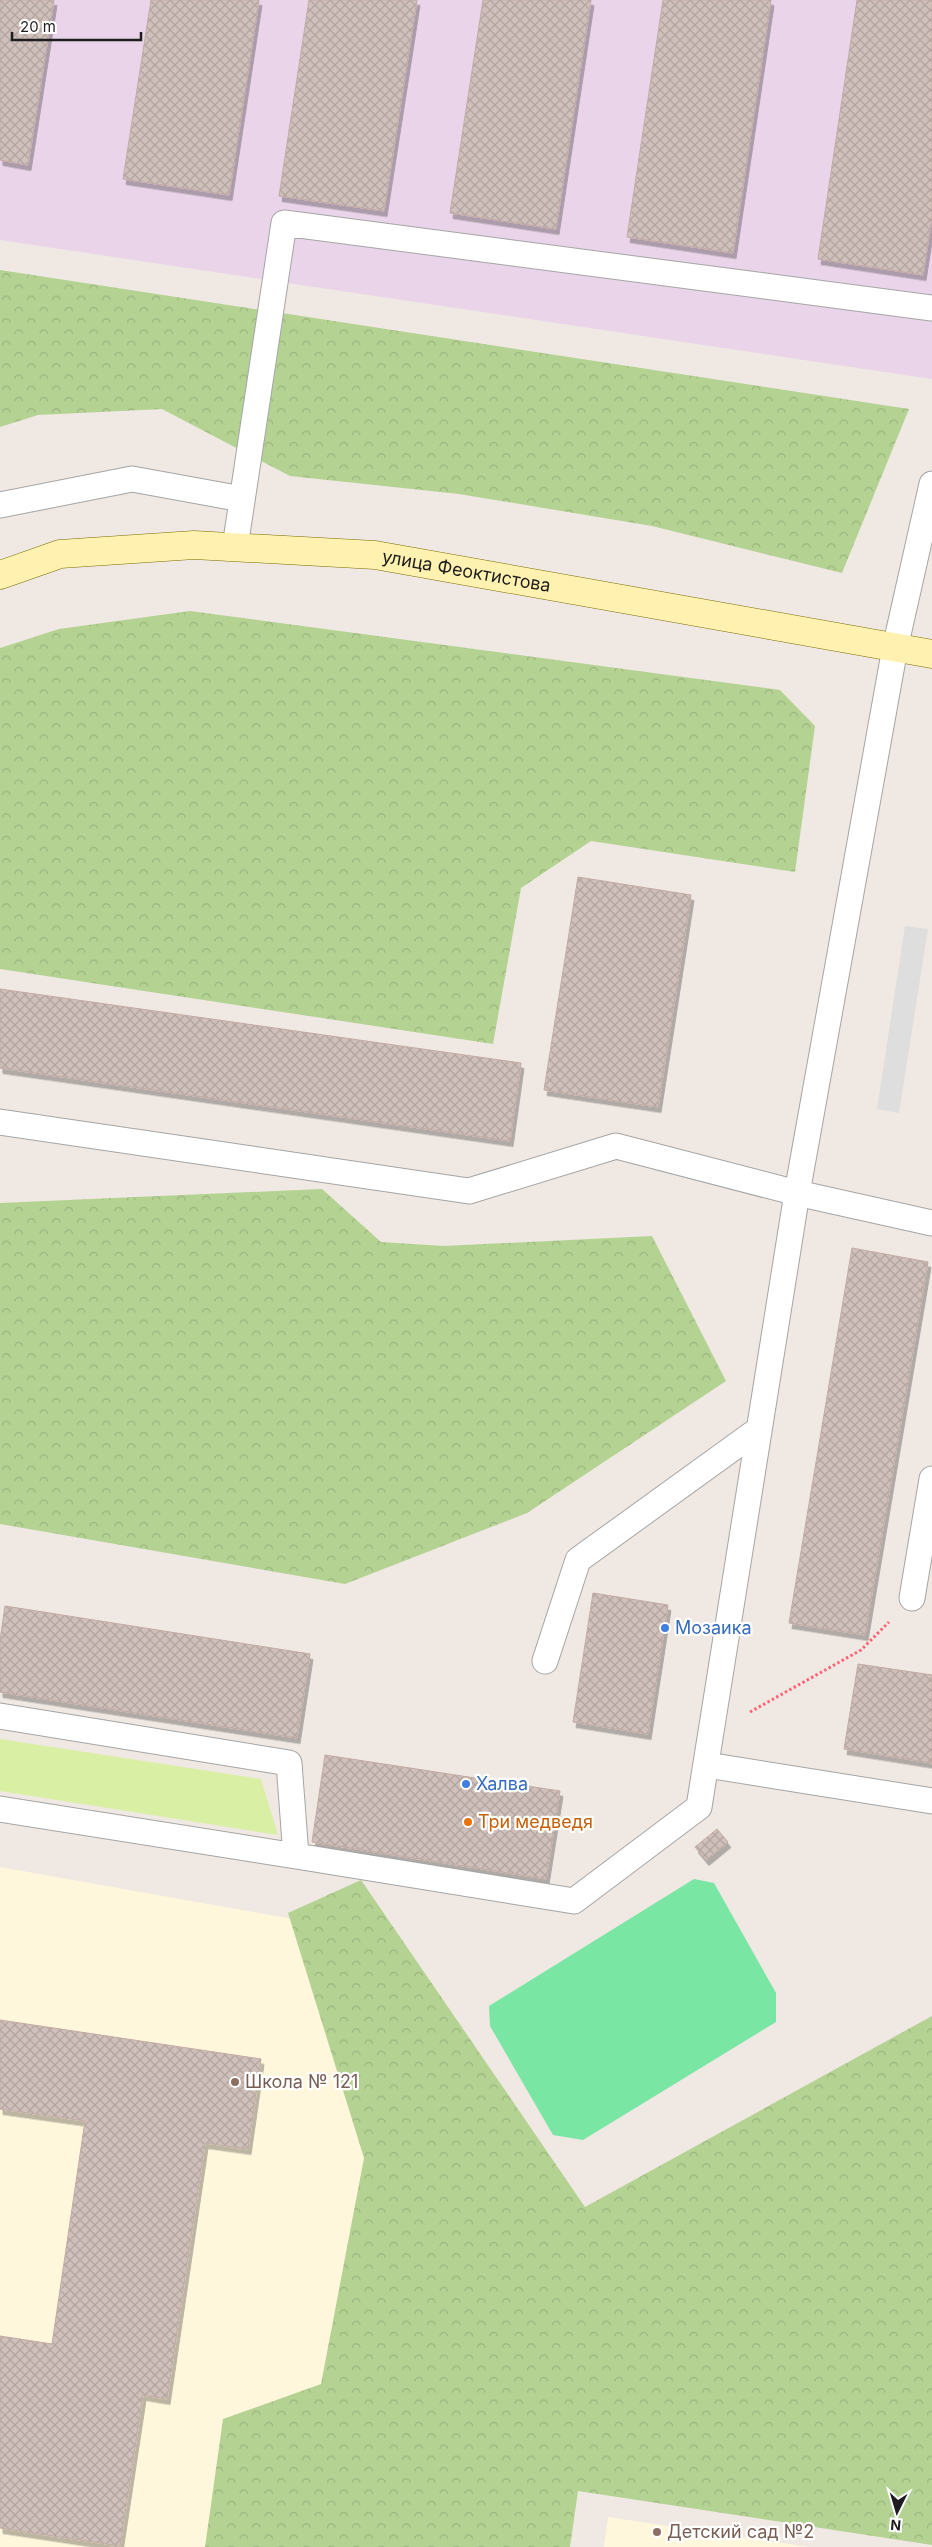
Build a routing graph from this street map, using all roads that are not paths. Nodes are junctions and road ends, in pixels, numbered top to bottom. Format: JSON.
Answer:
{"nodes":[{"id":1,"x":932,"y":308,"type":"edge"},
{"id":2,"x":932,"y":484,"type":"edge"},
{"id":3,"x":242,"y":499,"type":"junction"},
{"id":4,"x":0,"y":505,"type":"edge"},
{"id":5,"x":234,"y":547,"type":"junction"},
{"id":6,"x":0,"y":575,"type":"edge"},
{"id":7,"x":895,"y":648,"type":"junction"},
{"id":8,"x":932,"y":654,"type":"edge"},
{"id":9,"x":0,"y":1122,"type":"edge"},
{"id":10,"x":797,"y":1194,"type":"junction"},
{"id":11,"x":932,"y":1223,"type":"edge"},
{"id":12,"x":758,"y":1430,"type":"junction"},
{"id":13,"x":932,"y":1479,"type":"edge"},
{"id":14,"x":912,"y":1598,"type":"road end"},
{"id":15,"x":545,"y":1661,"type":"dead end"},
{"id":16,"x":0,"y":1716,"type":"edge"},
{"id":17,"x":707,"y":1765,"type":"junction"},
{"id":18,"x":932,"y":1801,"type":"edge"},
{"id":19,"x":0,"y":1809,"type":"edge"},
{"id":20,"x":296,"y":1856,"type":"junction"}],
"edges":[{"from":1,"to":3,"type":"lane"},
{"from":2,"to":7,"type":"lane"},
{"from":3,"to":4,"type":"lane"},
{"from":3,"to":5,"type":"lane"},
{"from":5,"to":6,"type":"street","name":"улица Феоктистова"},
{"from":5,"to":7,"type":"street","name":"улица Феоктистова"},
{"from":7,"to":8,"type":"street","name":"улица Феоктистова"},
{"from":7,"to":10,"type":"lane"},
{"from":9,"to":10,"type":"lane"},
{"from":10,"to":11,"type":"lane"},
{"from":10,"to":12,"type":"lane"},
{"from":12,"to":15,"type":"lane"},
{"from":12,"to":17,"type":"lane"},
{"from":13,"to":14,"type":"lane"},
{"from":16,"to":20,"type":"lane"},
{"from":17,"to":18,"type":"lane"},
{"from":17,"to":20,"type":"lane"},
{"from":19,"to":20,"type":"lane"}]}
